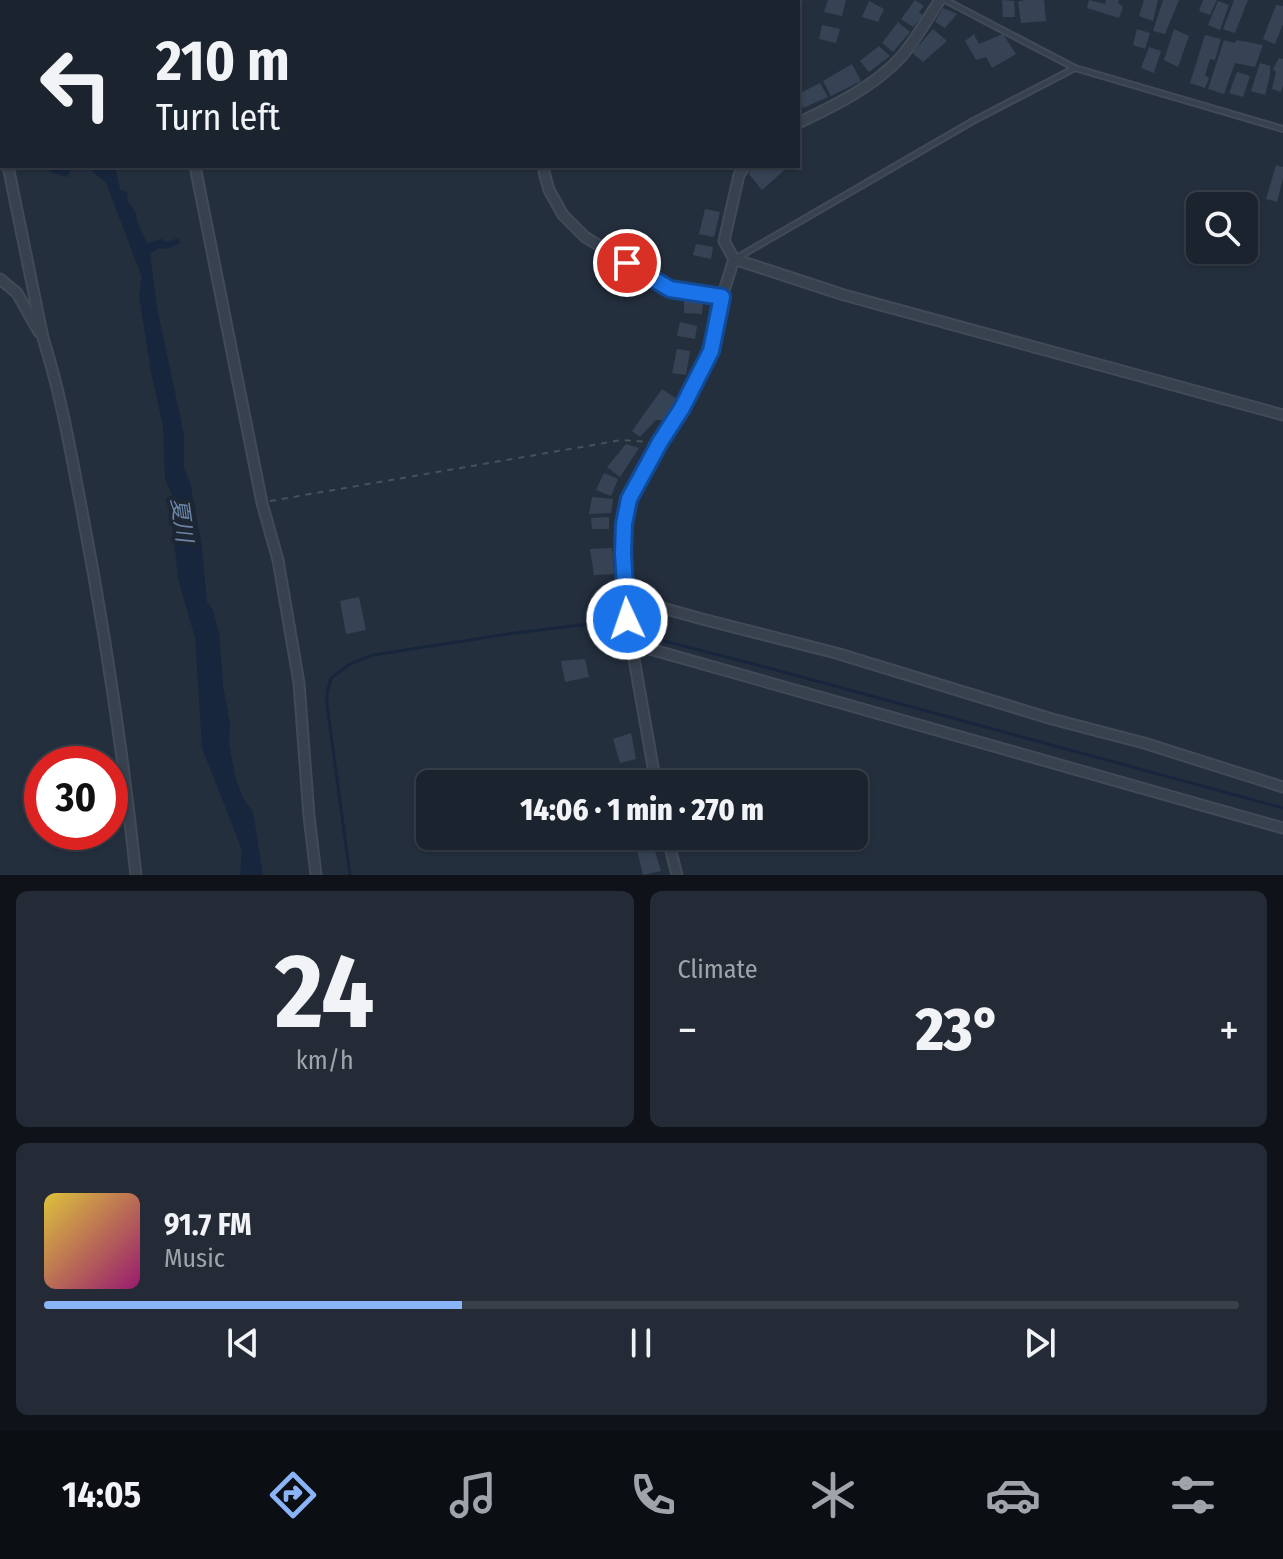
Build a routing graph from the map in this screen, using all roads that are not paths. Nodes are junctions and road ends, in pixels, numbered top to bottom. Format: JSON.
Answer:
{"nodes":[{"id":1,"x":942,"y":0,"type":"edge"},
{"id":2,"x":1075,"y":68,"type":"junction"},
{"id":3,"x":800,"y":122,"type":"edge"},
{"id":4,"x":1283,"y":129,"type":"edge"},
{"id":5,"x":8,"y":168,"type":"edge"},
{"id":6,"x":195,"y":168,"type":"edge"},
{"id":7,"x":545,"y":168,"type":"edge"},
{"id":8,"x":744,"y":168,"type":"edge"},
{"id":9,"x":734,"y":259,"type":"junction"},
{"id":10,"x":0,"y":279,"type":"edge"},
{"id":11,"x":722,"y":297,"type":"junction"},
{"id":12,"x":43,"y":338,"type":"junction"},
{"id":13,"x":1283,"y":415,"type":"edge"},
{"id":14,"x":627,"y":598,"type":"junction"},
{"id":15,"x":631,"y":642,"type":"junction"},
{"id":16,"x":654,"y":770,"type":"edge"},
{"id":17,"x":1283,"y":787,"type":"edge"},
{"id":18,"x":1283,"y":828,"type":"edge"},
{"id":19,"x":671,"y":850,"type":"edge"},
{"id":20,"x":136,"y":875,"type":"edge"},
{"id":21,"x":316,"y":875,"type":"edge"},
{"id":22,"x":677,"y":875,"type":"edge"}],
"edges":[{"from":1,"to":2,"type":"lane"},
{"from":1,"to":3,"type":"street"},
{"from":2,"to":4,"type":"lane"},
{"from":2,"to":9,"type":"lane"},
{"from":5,"to":12,"type":"street"},
{"from":6,"to":21,"type":"street"},
{"from":7,"to":11,"type":"street"},
{"from":8,"to":9,"type":"street"},
{"from":9,"to":11,"type":"street"},
{"from":9,"to":13,"type":"street"},
{"from":10,"to":12,"type":"street"},
{"from":11,"to":14,"type":"street"},
{"from":12,"to":20,"type":"street"},
{"from":14,"to":15,"type":"street"},
{"from":14,"to":17,"type":"street"},
{"from":15,"to":16,"type":"street"},
{"from":15,"to":18,"type":"street"},
{"from":19,"to":22,"type":"street"}]}
